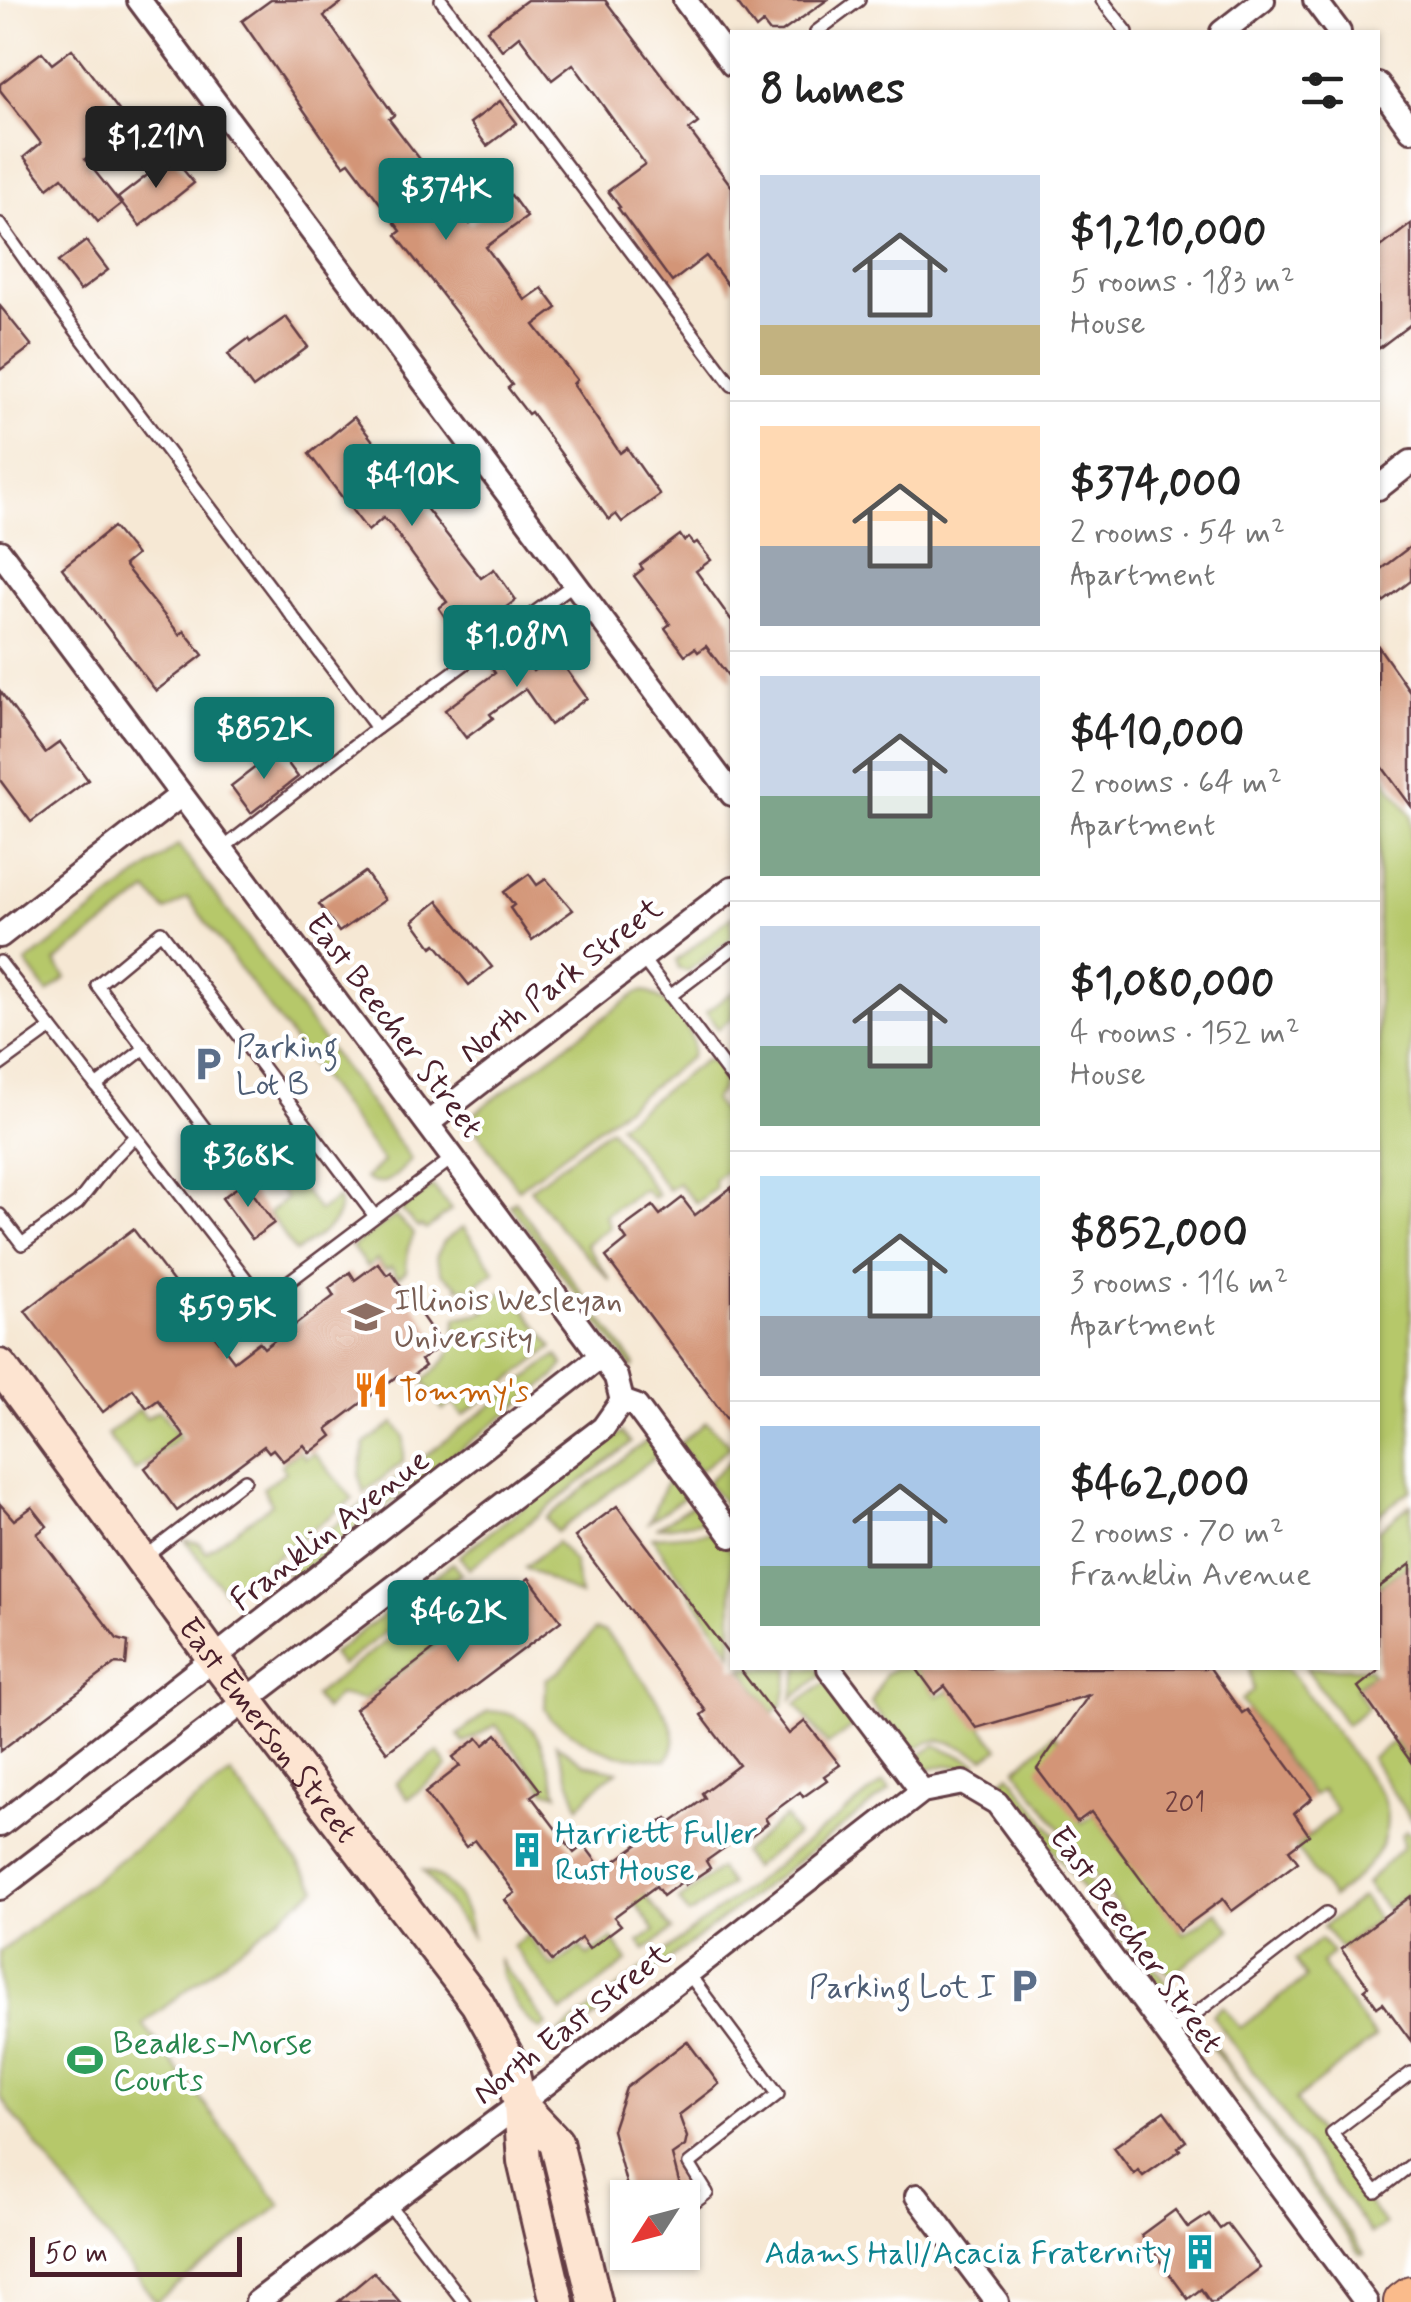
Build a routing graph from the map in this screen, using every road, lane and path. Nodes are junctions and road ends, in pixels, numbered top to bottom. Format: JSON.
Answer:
{"nodes":[{"id":1,"x":138,"y":0,"type":"edge"},
{"id":2,"x":442,"y":0,"type":"edge"},
{"id":3,"x":685,"y":0,"type":"edge"},
{"id":4,"x":860,"y":0,"type":"edge"},
{"id":5,"x":1102,"y":0,"type":"edge"},
{"id":6,"x":1263,"y":0,"type":"edge"},
{"id":7,"x":1316,"y":0,"type":"edge"},
{"id":8,"x":819,"y":30,"type":"edge"},
{"id":9,"x":1125,"y":30,"type":"edge"},
{"id":10,"x":1225,"y":30,"type":"edge"},
{"id":11,"x":1338,"y":30,"type":"edge"},
{"id":12,"x":730,"y":61,"type":"edge"},
{"id":13,"x":1380,"y":87,"type":"edge"},
{"id":14,"x":1411,"y":130,"type":"edge"},
{"id":15,"x":0,"y":224,"type":"edge"},
{"id":16,"x":730,"y":382,"type":"edge"},
{"id":17,"x":1411,"y":462,"type":"edge"},
{"id":18,"x":1380,"y":486,"type":"edge"},
{"id":19,"x":0,"y":552,"type":"edge"},
{"id":20,"x":575,"y":582,"type":"junction"},
{"id":21,"x":376,"y":728,"type":"junction"},
{"id":22,"x":730,"y":791,"type":"edge"},
{"id":23,"x":181,"y":795,"type":"junction"},
{"id":24,"x":222,"y":849,"type":"junction"},
{"id":25,"x":730,"y":890,"type":"edge"},
{"id":26,"x":0,"y":936,"type":"edge"},
{"id":27,"x":730,"y":951,"type":"edge"},
{"id":28,"x":642,"y":958,"type":"junction"},
{"id":29,"x":0,"y":962,"type":"edge"},
{"id":30,"x":670,"y":996,"type":"junction"},
{"id":31,"x":51,"y":1028,"type":"junction"},
{"id":32,"x":144,"y":1048,"type":"junction"},
{"id":33,"x":0,"y":1066,"type":"edge"},
{"id":34,"x":730,"y":1075,"type":"edge"},
{"id":35,"x":96,"y":1086,"type":"junction"},
{"id":36,"x":428,"y":1122,"type":"junction"},
{"id":37,"x":134,"y":1136,"type":"junction"},
{"id":38,"x":454,"y":1157,"type":"junction"},
{"id":39,"x":236,"y":1170,"type":"dead end"},
{"id":40,"x":0,"y":1215,"type":"edge"},
{"id":41,"x":374,"y":1215,"type":"junction"},
{"id":42,"x":601,"y":1356,"type":"junction"},
{"id":43,"x":0,"y":1366,"type":"edge"},
{"id":44,"x":622,"y":1401,"type":"junction"},
{"id":45,"x":245,"y":1480,"type":"dead end"},
{"id":46,"x":730,"y":1533,"type":"edge"},
{"id":47,"x":141,"y":1560,"type":"junction"},
{"id":48,"x":215,"y":1660,"type":"junction"},
{"id":49,"x":832,"y":1670,"type":"edge"},
{"id":50,"x":247,"y":1702,"type":"junction"},
{"id":51,"x":922,"y":1790,"type":"junction"},
{"id":52,"x":0,"y":1825,"type":"edge"},
{"id":53,"x":0,"y":1888,"type":"edge"},
{"id":54,"x":1326,"y":1914,"type":"dead end"},
{"id":55,"x":688,"y":1973,"type":"junction"},
{"id":56,"x":1168,"y":2035,"type":"junction"},
{"id":57,"x":1411,"y":2073,"type":"edge"},
{"id":58,"x":520,"y":2104,"type":"junction"},
{"id":59,"x":1411,"y":2165,"type":"edge"},
{"id":60,"x":698,"y":2180,"type":"edge"},
{"id":61,"x":916,"y":2196,"type":"dead end"},
{"id":62,"x":388,"y":2203,"type":"junction"},
{"id":63,"x":1411,"y":2297,"type":"edge"},
{"id":64,"x":256,"y":2302,"type":"edge"},
{"id":65,"x":464,"y":2302,"type":"edge"},
{"id":66,"x":556,"y":2302,"type":"edge"},
{"id":67,"x":595,"y":2302,"type":"edge"},
{"id":68,"x":997,"y":2302,"type":"edge"},
{"id":69,"x":1366,"y":2302,"type":"edge"},
{"id":70,"x":1403,"y":2302,"type":"edge"}],
"edges":[{"from":1,"to":20,"type":"street"},
{"from":2,"to":16,"type":"lane"},
{"from":3,"to":12,"type":"street"},
{"from":4,"to":8,"type":"lane"},
{"from":5,"to":9,"type":"lane"},
{"from":6,"to":10,"type":"street"},
{"from":7,"to":11,"type":"street"},
{"from":13,"to":14,"type":"street"},
{"from":15,"to":21,"type":"lane"},
{"from":17,"to":18,"type":"street"},
{"from":19,"to":23,"type":"street","name":"East Beecher Street"},
{"from":20,"to":21,"type":"lane"},
{"from":20,"to":22,"type":"street"},
{"from":21,"to":24,"type":"lane"},
{"from":23,"to":24,"type":"street","name":"East Beecher Street"},
{"from":23,"to":26,"type":"street"},
{"from":24,"to":36,"type":"street","name":"East Beecher Street"},
{"from":25,"to":28,"type":"street","name":"North Park Street"},
{"from":27,"to":30,"type":"lane"},
{"from":28,"to":30,"type":"lane"},
{"from":28,"to":36,"type":"street","name":"North Park Street"},
{"from":29,"to":31,"type":"lane"},
{"from":30,"to":34,"type":"lane"},
{"from":31,"to":33,"type":"lane"},
{"from":31,"to":35,"type":"lane"},
{"from":32,"to":35,"type":"lane"},
{"from":32,"to":39,"type":"lane"},
{"from":32,"to":41,"type":"lane"},
{"from":35,"to":37,"type":"lane"},
{"from":36,"to":38,"type":"street","name":"East Beecher Street"},
{"from":37,"to":40,"type":"lane"},
{"from":37,"to":41,"type":"lane"},
{"from":38,"to":41,"type":"lane"},
{"from":38,"to":42,"type":"street","name":"East Beecher Street"},
{"from":42,"to":44,"type":"street","name":"East Beecher Street"},
{"from":42,"to":48,"type":"street","name":"Franklin Avenue"},
{"from":43,"to":47,"type":"main road","name":"East Emerson Street"},
{"from":44,"to":46,"type":"street","name":"East Beecher Street"},
{"from":44,"to":50,"type":"street"},
{"from":45,"to":47,"type":"lane"},
{"from":47,"to":48,"type":"main road","name":"East Emerson Street"},
{"from":48,"to":50,"type":"main road","name":"East Emerson Street"},
{"from":48,"to":52,"type":"street","name":"Franklin Avenue"},
{"from":49,"to":51,"type":"street"},
{"from":50,"to":53,"type":"street"},
{"from":50,"to":58,"type":"main road","name":"East Emerson Street"},
{"from":51,"to":55,"type":"street","name":"North East Street"},
{"from":51,"to":56,"type":"street","name":"East Beecher Street"},
{"from":54,"to":56,"type":"lane"},
{"from":55,"to":58,"type":"street","name":"North East Street"},
{"from":55,"to":60,"type":"lane"},
{"from":56,"to":69,"type":"street","name":"East Beecher Street"},
{"from":57,"to":59,"type":"lane"},
{"from":58,"to":62,"type":"street","name":"North East Street"},
{"from":58,"to":66,"type":"main road","name":"East Emerson Street"},
{"from":58,"to":67,"type":"main road","name":"East Emerson Street"},
{"from":61,"to":68,"type":"street"},
{"from":62,"to":64,"type":"street","name":"North East Street"},
{"from":62,"to":65,"type":"lane"},
{"from":63,"to":70,"type":"main road"}]}
